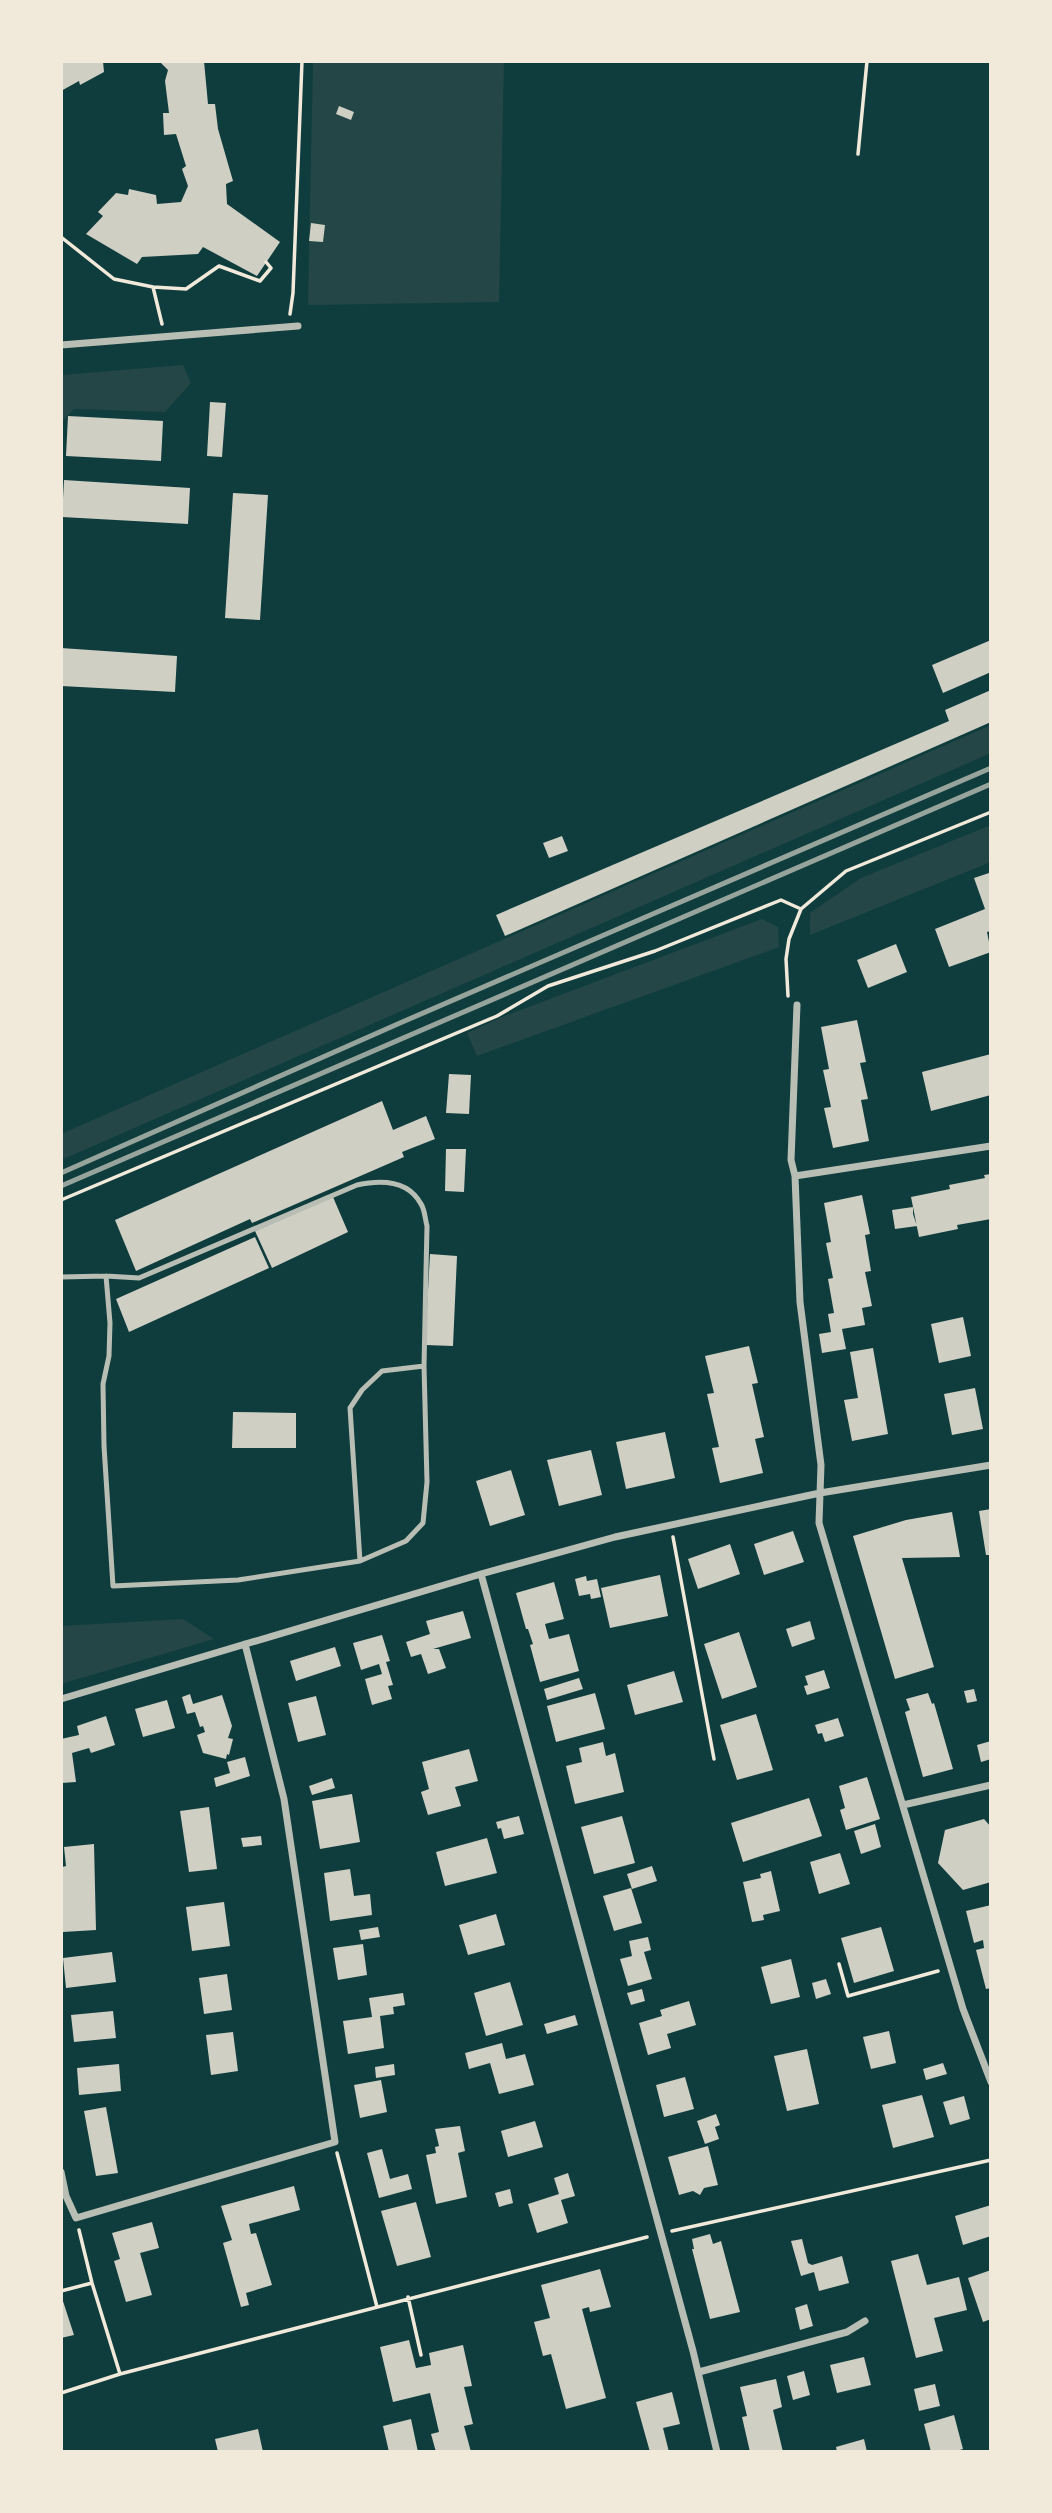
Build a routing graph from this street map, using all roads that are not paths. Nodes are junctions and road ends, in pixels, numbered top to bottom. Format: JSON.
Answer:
{"nodes":[{"id":1,"x":298,"y":326,"type":"dead end"},
{"id":2,"x":61,"y":345,"type":"edge"},
{"id":3,"x":797,"y":1007,"type":"road end"},
{"id":4,"x":991,"y":1146,"type":"edge"},
{"id":5,"x":795,"y":1176,"type":"junction"},
{"id":6,"x":106,"y":1276,"type":"junction"},
{"id":7,"x":61,"y":1277,"type":"edge"},
{"id":8,"x":424,"y":1366,"type":"junction"},
{"id":9,"x":991,"y":1465,"type":"edge"},
{"id":10,"x":820,"y":1493,"type":"junction"},
{"id":11,"x":360,"y":1561,"type":"junction"},
{"id":12,"x":481,"y":1574,"type":"junction"},
{"id":13,"x":244,"y":1644,"type":"junction"},
{"id":14,"x":61,"y":1699,"type":"edge"},
{"id":15,"x":991,"y":1785,"type":"edge"},
{"id":16,"x":903,"y":1805,"type":"junction"},
{"id":17,"x":991,"y":2082,"type":"edge"},
{"id":18,"x":61,"y":2172,"type":"edge"},
{"id":19,"x":865,"y":2321,"type":"dead end"},
{"id":20,"x":698,"y":2372,"type":"junction"},
{"id":21,"x":717,"y":2452,"type":"edge"}],
"edges":[{"from":1,"to":2,"type":"street"},
{"from":3,"to":5,"type":"street"},
{"from":4,"to":5,"type":"street"},
{"from":5,"to":10,"type":"street"},
{"from":6,"to":7,"type":"lane"},
{"from":6,"to":8,"type":"lane"},
{"from":6,"to":11,"type":"lane"},
{"from":8,"to":11,"type":"lane"},
{"from":8,"to":11,"type":"lane"},
{"from":9,"to":10,"type":"street"},
{"from":10,"to":12,"type":"street"},
{"from":10,"to":16,"type":"street"},
{"from":12,"to":13,"type":"street"},
{"from":12,"to":20,"type":"street"},
{"from":13,"to":14,"type":"street"},
{"from":13,"to":18,"type":"street"},
{"from":15,"to":16,"type":"street"},
{"from":16,"to":17,"type":"street"},
{"from":19,"to":20,"type":"street"},
{"from":20,"to":21,"type":"street"}]}
